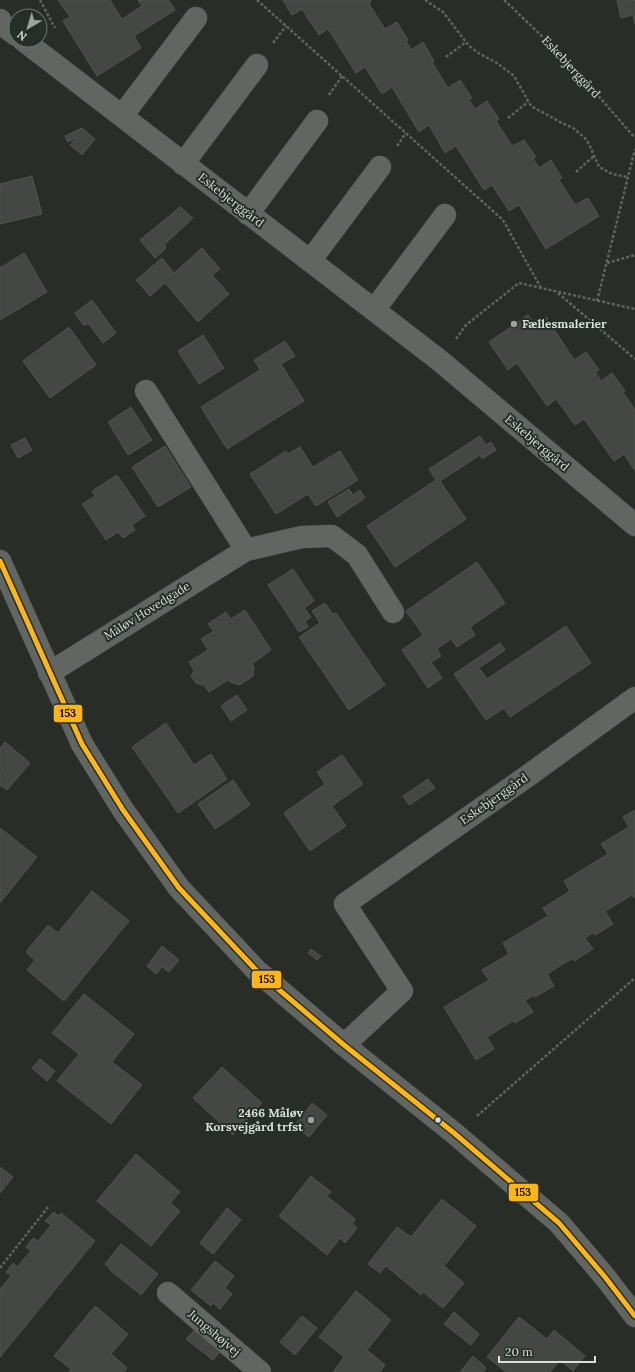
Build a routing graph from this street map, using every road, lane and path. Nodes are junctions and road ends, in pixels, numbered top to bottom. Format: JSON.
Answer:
{"nodes":[{"id":1,"x":257,"y":0,"type":"edge"},
{"id":2,"x":425,"y":0,"type":"edge"},
{"id":3,"x":504,"y":0,"type":"edge"},
{"id":4,"x":196,"y":18,"type":"dead end"},
{"id":5,"x":0,"y":20,"type":"edge"},
{"id":6,"x":8,"y":29,"type":"edge"},
{"id":7,"x":466,"y":42,"type":"junction"},
{"id":8,"x":33,"y":48,"type":"edge"},
{"id":9,"x":446,"y":57,"type":"dead end"},
{"id":10,"x":257,"y":65,"type":"dead end"},
{"id":11,"x":528,"y":102,"type":"junction"},
{"id":12,"x":122,"y":116,"type":"junction"},
{"id":13,"x":508,"y":118,"type":"dead end"},
{"id":14,"x":317,"y":121,"type":"dead end"},
{"id":15,"x":635,"y":138,"type":"edge"},
{"id":16,"x":635,"y":149,"type":"edge"},
{"id":17,"x":594,"y":156,"type":"junction"},
{"id":18,"x":183,"y":164,"type":"junction"},
{"id":19,"x":380,"y":167,"type":"dead end"},
{"id":20,"x":576,"y":172,"type":"dead end"},
{"id":21,"x":628,"y":177,"type":"junction"},
{"id":22,"x":248,"y":214,"type":"junction"},
{"id":23,"x":445,"y":215,"type":"dead end"},
{"id":24,"x":635,"y":255,"type":"edge"},
{"id":25,"x":310,"y":261,"type":"junction"},
{"id":26,"x":606,"y":263,"type":"junction"},
{"id":27,"x":541,"y":288,"type":"junction"},
{"id":28,"x":556,"y":292,"type":"junction"},
{"id":29,"x":597,"y":301,"type":"junction"},
{"id":30,"x":374,"y":310,"type":"junction"},
{"id":31,"x":635,"y":310,"type":"edge"},
{"id":32,"x":635,"y":359,"type":"edge"},
{"id":33,"x":439,"y":360,"type":"junction"},
{"id":34,"x":146,"y":391,"type":"dead end"},
{"id":35,"x":635,"y":525,"type":"edge"},
{"id":36,"x":246,"y":550,"type":"junction"},
{"id":37,"x":0,"y":561,"type":"edge"},
{"id":38,"x":393,"y":612,"type":"dead end"},
{"id":39,"x":49,"y":672,"type":"junction"},
{"id":40,"x":635,"y":698,"type":"edge"},
{"id":41,"x":635,"y":978,"type":"edge"},
{"id":42,"x":344,"y":1045,"type":"junction"},
{"id":43,"x":454,"y":1133,"type":"junction"},
{"id":44,"x":48,"y":1207,"type":"dead end"},
{"id":45,"x":0,"y":1268,"type":"edge"},
{"id":46,"x":168,"y":1293,"type":"dead end"},
{"id":47,"x":635,"y":1316,"type":"edge"},
{"id":48,"x":260,"y":1372,"type":"edge"}],
"edges":[{"from":1,"to":27,"type":"path"},
{"from":2,"to":7,"type":"path"},
{"from":3,"to":15,"type":"path","name":"Eskebjerggård"},
{"from":4,"to":12,"type":"street"},
{"from":5,"to":6,"type":"street"},
{"from":7,"to":9,"type":"path"},
{"from":7,"to":11,"type":"path"},
{"from":8,"to":12,"type":"street","name":"Eskebjerggård"},
{"from":10,"to":18,"type":"street"},
{"from":11,"to":13,"type":"path"},
{"from":11,"to":17,"type":"path"},
{"from":12,"to":18,"type":"street","name":"Eskebjerggård"},
{"from":14,"to":22,"type":"street"},
{"from":16,"to":21,"type":"path"},
{"from":17,"to":20,"type":"path"},
{"from":17,"to":21,"type":"path"},
{"from":18,"to":22,"type":"street","name":"Eskebjerggård"},
{"from":19,"to":25,"type":"street"},
{"from":21,"to":26,"type":"path"},
{"from":22,"to":25,"type":"street","name":"Eskebjerggård"},
{"from":23,"to":30,"type":"street"},
{"from":24,"to":26,"type":"path"},
{"from":25,"to":30,"type":"street","name":"Eskebjerggård"},
{"from":26,"to":29,"type":"path"},
{"from":27,"to":28,"type":"path"},
{"from":27,"to":33,"type":"path"},
{"from":28,"to":29,"type":"path"},
{"from":28,"to":32,"type":"path"},
{"from":29,"to":31,"type":"path"},
{"from":30,"to":33,"type":"street","name":"Eskebjerggård"},
{"from":33,"to":35,"type":"street","name":"Eskebjerggård"},
{"from":34,"to":36,"type":"street"},
{"from":36,"to":38,"type":"street","name":"Måløv Hovedgade"},
{"from":36,"to":39,"type":"street","name":"Måløv Hovedgade"},
{"from":37,"to":39,"type":"street"},
{"from":39,"to":42,"type":"street"},
{"from":40,"to":42,"type":"street","name":"Eskebjerggård"},
{"from":41,"to":43,"type":"path"},
{"from":42,"to":43,"type":"street"},
{"from":43,"to":47,"type":"street"},
{"from":44,"to":45,"type":"path"},
{"from":46,"to":48,"type":"street","name":"Jungshøjvej"}]}
